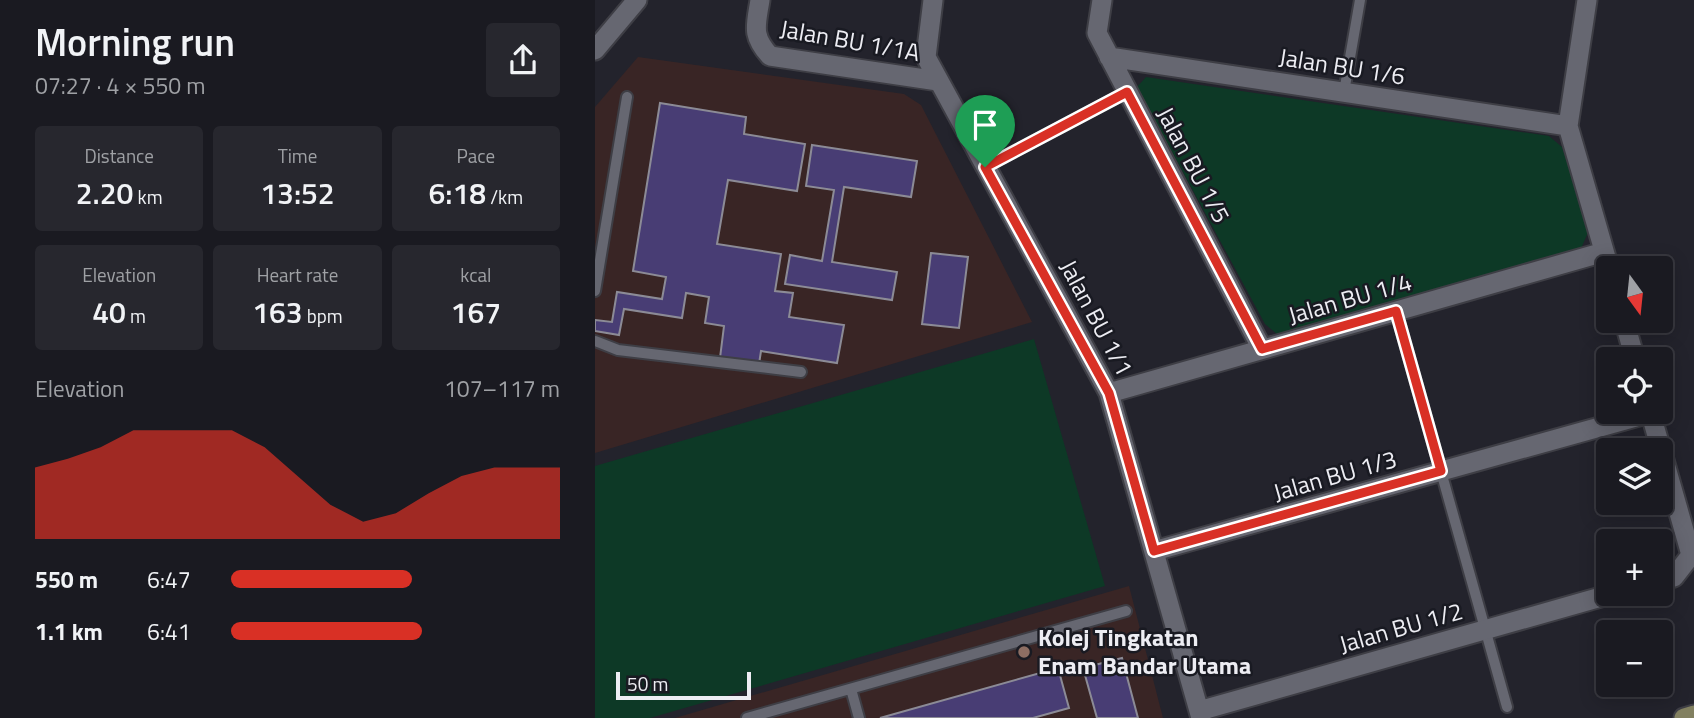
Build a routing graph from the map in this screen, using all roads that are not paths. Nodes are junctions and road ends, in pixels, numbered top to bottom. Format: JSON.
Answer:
{"nodes":[{"id":1,"x":637,"y":0,"type":"edge"},
{"id":2,"x":760,"y":0,"type":"edge"},
{"id":3,"x":933,"y":0,"type":"edge"},
{"id":4,"x":1102,"y":0,"type":"edge"},
{"id":5,"x":1360,"y":0,"type":"edge"},
{"id":6,"x":1587,"y":0,"type":"edge"},
{"id":7,"x":595,"y":50,"type":"edge"},
{"id":8,"x":1109,"y":57,"type":"junction"},
{"id":9,"x":938,"y":81,"type":"junction"},
{"id":10,"x":1127,"y":92,"type":"junction"},
{"id":11,"x":1344,"y":93,"type":"junction"},
{"id":12,"x":627,"y":97,"type":"dead end"},
{"id":13,"x":1568,"y":126,"type":"junction"},
{"id":14,"x":985,"y":167,"type":"junction"},
{"id":15,"x":1605,"y":256,"type":"edge"},
{"id":16,"x":1596,"y":262,"type":"edge"},
{"id":17,"x":595,"y":291,"type":"edge"},
{"id":18,"x":1396,"y":311,"type":"junction"},
{"id":19,"x":595,"y":341,"type":"edge"},
{"id":20,"x":1262,"y":349,"type":"junction"},
{"id":21,"x":800,"y":372,"type":"dead end"},
{"id":22,"x":1109,"y":393,"type":"junction"},
{"id":23,"x":1607,"y":424,"type":"edge"},
{"id":24,"x":1653,"y":424,"type":"edge"},
{"id":25,"x":1441,"y":471,"type":"junction"},
{"id":26,"x":1154,"y":551,"type":"junction"},
{"id":27,"x":1673,"y":577,"type":"edge"},
{"id":28,"x":1596,"y":598,"type":"edge"},
{"id":29,"x":1126,"y":611,"type":"dead end"},
{"id":30,"x":1485,"y":630,"type":"junction"},
{"id":31,"x":851,"y":689,"type":"junction"},
{"id":32,"x":1507,"y":707,"type":"dead end"},
{"id":33,"x":1200,"y":714,"type":"edge"},
{"id":34,"x":1694,"y":715,"type":"edge"},
{"id":35,"x":747,"y":718,"type":"edge"},
{"id":36,"x":859,"y":718,"type":"edge"},
{"id":37,"x":1684,"y":718,"type":"edge"}],
"edges":[{"from":1,"to":7,"type":"street"},
{"from":2,"to":9,"type":"street","name":"Jalan BU 1/1A"},
{"from":3,"to":9,"type":"street","name":"Jalan BU 1/1"},
{"from":4,"to":8,"type":"street","name":"Jalan BU 1/5"},
{"from":5,"to":11,"type":"lane"},
{"from":6,"to":13,"type":"street"},
{"from":8,"to":10,"type":"street","name":"Jalan BU 1/5"},
{"from":8,"to":11,"type":"street","name":"Jalan BU 1/6"},
{"from":9,"to":14,"type":"street","name":"Jalan BU 1/1"},
{"from":10,"to":14,"type":"lane"},
{"from":10,"to":20,"type":"street","name":"Jalan BU 1/5"},
{"from":11,"to":13,"type":"street","name":"Jalan BU 1/6"},
{"from":12,"to":17,"type":"lane"},
{"from":13,"to":15,"type":"street"},
{"from":14,"to":22,"type":"street","name":"Jalan BU 1/1"},
{"from":16,"to":18,"type":"street","name":"Jalan BU 1/4"},
{"from":18,"to":20,"type":"street","name":"Jalan BU 1/4"},
{"from":18,"to":25,"type":"lane"},
{"from":19,"to":21,"type":"lane"},
{"from":20,"to":22,"type":"street","name":"Jalan BU 1/4"},
{"from":22,"to":26,"type":"street","name":"Jalan BU 1/1"},
{"from":23,"to":25,"type":"street","name":"Jalan BU 1/3"},
{"from":24,"to":27,"type":"street"},
{"from":25,"to":26,"type":"street","name":"Jalan BU 1/3"},
{"from":25,"to":30,"type":"lane"},
{"from":26,"to":33,"type":"street","name":"Jalan BU 1/1"},
{"from":28,"to":30,"type":"street","name":"Jalan BU 1/2"},
{"from":29,"to":31,"type":"lane"},
{"from":30,"to":32,"type":"lane"},
{"from":30,"to":33,"type":"street","name":"Jalan BU 1/2"},
{"from":31,"to":35,"type":"lane"},
{"from":31,"to":36,"type":"lane"},
{"from":34,"to":37,"type":"main road"}]}
